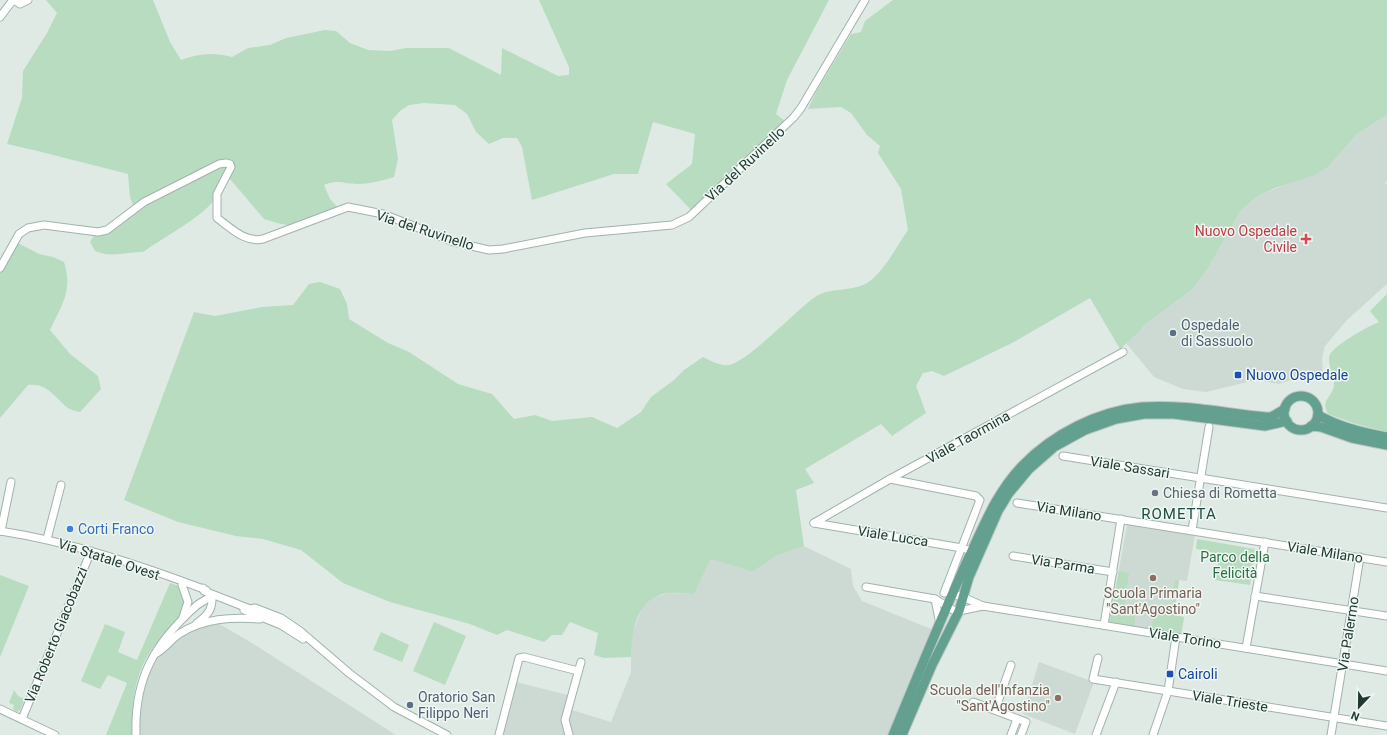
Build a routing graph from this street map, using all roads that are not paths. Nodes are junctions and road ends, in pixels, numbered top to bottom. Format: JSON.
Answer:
{"nodes":[{"id":1,"x":14,"y":0,"type":"edge"},
{"id":2,"x":28,"y":0,"type":"edge"},
{"id":3,"x":865,"y":0,"type":"edge"},
{"id":4,"x":0,"y":17,"type":"edge"},
{"id":5,"x":0,"y":268,"type":"edge"},
{"id":6,"x":1123,"y":352,"type":"dead end"},
{"id":7,"x":1285,"y":409,"type":"junction"},
{"id":8,"x":1318,"y":415,"type":"junction"},
{"id":9,"x":1287,"y":421,"type":"junction"},
{"id":10,"x":1311,"y":426,"type":"junction"},
{"id":11,"x":1209,"y":427,"type":"dead end"},
{"id":12,"x":1387,"y":438,"type":"edge"},
{"id":13,"x":1387,"y":445,"type":"edge"},
{"id":14,"x":1063,"y":456,"type":"dead end"},
{"id":15,"x":1201,"y":478,"type":"junction"},
{"id":16,"x":890,"y":479,"type":"junction"},
{"id":17,"x":11,"y":482,"type":"dead end"},
{"id":18,"x":61,"y":485,"type":"dead end"},
{"id":19,"x":1017,"y":503,"type":"dead end"},
{"id":20,"x":1387,"y":508,"type":"edge"},
{"id":21,"x":1121,"y":519,"type":"junction"},
{"id":22,"x":814,"y":523,"type":"joint"},
{"id":23,"x":1192,"y":530,"type":"junction"},
{"id":24,"x":1,"y":531,"type":"edge"},
{"id":25,"x":46,"y":539,"type":"junction"},
{"id":26,"x":1265,"y":542,"type":"junction"},
{"id":27,"x":962,"y":548,"type":"junction"},
{"id":28,"x":91,"y":551,"type":"junction"},
{"id":29,"x":972,"y":551,"type":"junction"},
{"id":30,"x":1013,"y":556,"type":"dead end"},
{"id":31,"x":1360,"y":557,"type":"junction"},
{"id":32,"x":1387,"y":562,"type":"edge"},
{"id":33,"x":1113,"y":572,"type":"junction"},
{"id":34,"x":172,"y":579,"type":"junction"},
{"id":35,"x":182,"y":585,"type":"junction"},
{"id":36,"x":866,"y":587,"type":"dead end"},
{"id":37,"x":203,"y":588,"type":"junction"},
{"id":38,"x":948,"y":594,"type":"junction"},
{"id":39,"x":212,"y":596,"type":"junction"},
{"id":40,"x":1255,"y":596,"type":"junction"},
{"id":41,"x":963,"y":597,"type":"junction"},
{"id":42,"x":935,"y":599,"type":"junction"},
{"id":43,"x":947,"y":606,"type":"junction"},
{"id":44,"x":983,"y":606,"type":"junction"},
{"id":45,"x":255,"y":608,"type":"junction"},
{"id":46,"x":1351,"y":610,"type":"junction"},
{"id":47,"x":959,"y":611,"type":"junction"},
{"id":48,"x":1387,"y":616,"type":"edge"},
{"id":49,"x":182,"y":619,"type":"junction"},
{"id":50,"x":268,"y":620,"type":"junction"},
{"id":51,"x":940,"y":624,"type":"junction"},
{"id":52,"x":1104,"y":625,"type":"junction"},
{"id":53,"x":194,"y":626,"type":"junction"},
{"id":54,"x":1176,"y":637,"type":"junction"},
{"id":55,"x":1246,"y":648,"type":"junction"},
{"id":56,"x":155,"y":654,"type":"junction"},
{"id":57,"x":326,"y":654,"type":"junction"},
{"id":58,"x":1098,"y":658,"type":"dead end"},
{"id":59,"x":581,"y":662,"type":"dead end"},
{"id":60,"x":1343,"y":664,"type":"junction"},
{"id":61,"x":1011,"y":665,"type":"dead end"},
{"id":62,"x":578,"y":671,"type":"junction"},
{"id":63,"x":1387,"y":671,"type":"edge"},
{"id":64,"x":1116,"y":682,"type":"junction"},
{"id":65,"x":1168,"y":691,"type":"junction"},
{"id":66,"x":973,"y":702,"type":"dead end"},
{"id":67,"x":0,"y":709,"type":"edge"},
{"id":68,"x":995,"y":710,"type":"junction"},
{"id":69,"x":1017,"y":718,"type":"junction"},
{"id":70,"x":1334,"y":718,"type":"junction"},
{"id":71,"x":22,"y":719,"type":"junction"},
{"id":72,"x":136,"y":721,"type":"junction"},
{"id":73,"x":1387,"y":726,"type":"edge"},
{"id":74,"x":55,"y":735,"type":"edge"},
{"id":75,"x":136,"y":735,"type":"edge"},
{"id":76,"x":140,"y":735,"type":"edge"},
{"id":77,"x":447,"y":735,"type":"edge"},
{"id":78,"x":499,"y":735,"type":"edge"},
{"id":79,"x":569,"y":735,"type":"edge"},
{"id":80,"x":893,"y":735,"type":"edge"},
{"id":81,"x":902,"y":735,"type":"edge"},
{"id":82,"x":1011,"y":735,"type":"edge"},
{"id":83,"x":1021,"y":735,"type":"edge"},
{"id":84,"x":1096,"y":735,"type":"edge"},
{"id":85,"x":1153,"y":735,"type":"edge"},
{"id":86,"x":1331,"y":735,"type":"edge"}],
"edges":[{"from":1,"to":2,"type":"street"},
{"from":1,"to":4,"type":"street"},
{"from":3,"to":5,"type":"street","name":"Via del Ruvinello"},
{"from":6,"to":16,"type":"street","name":"Viale Taormina"},
{"from":7,"to":8,"type":"main road"},
{"from":7,"to":9,"type":"main road"},
{"from":7,"to":29,"type":"main road"},
{"from":8,"to":10,"type":"main road"},
{"from":8,"to":12,"type":"main road"},
{"from":9,"to":10,"type":"main road"},
{"from":9,"to":41,"type":"main road"},
{"from":10,"to":13,"type":"main road"},
{"from":11,"to":15,"type":"street"},
{"from":14,"to":15,"type":"street","name":"Viale Sassari"},
{"from":15,"to":20,"type":"street","name":"Viale Sassari"},
{"from":15,"to":23,"type":"street"},
{"from":16,"to":22,"type":"street","name":"Viale Taormina"},
{"from":16,"to":27,"type":"street"},
{"from":17,"to":24,"type":"street","name":"Via Statale Ovest"},
{"from":18,"to":25,"type":"street","name":"Via Statale Ovest"},
{"from":19,"to":21,"type":"street","name":"Via Milano"},
{"from":21,"to":23,"type":"street","name":"Viale Milano"},
{"from":21,"to":33,"type":"street"},
{"from":22,"to":27,"type":"street","name":"Viale Lucca"},
{"from":23,"to":26,"type":"street","name":"Viale Milano"},
{"from":24,"to":25,"type":"street","name":"Via Statale Ovest"},
{"from":25,"to":28,"type":"street","name":"Via Statale Ovest"},
{"from":26,"to":31,"type":"street","name":"Viale Milano"},
{"from":26,"to":40,"type":"street"},
{"from":27,"to":29,"type":"street","name":"Viale Lucca"},
{"from":27,"to":38,"type":"street"},
{"from":28,"to":34,"type":"street","name":"Via Statale Ovest"},
{"from":28,"to":71,"type":"street","name":"Via Roberto Giacobazzi"},
{"from":29,"to":38,"type":"main road"},
{"from":30,"to":33,"type":"street","name":"Via Parma"},
{"from":31,"to":32,"type":"street","name":"Viale Milano"},
{"from":31,"to":46,"type":"street","name":"Via Palermo"},
{"from":33,"to":52,"type":"street"},
{"from":34,"to":35,"type":"street","name":"Via Statale Ovest"},
{"from":34,"to":37,"type":"street","name":"Via Statale Ovest"},
{"from":35,"to":39,"type":"street","name":"Via Statale Ovest"},
{"from":35,"to":49,"type":"street"},
{"from":36,"to":42,"type":"street"},
{"from":37,"to":39,"type":"street","name":"Via Statale Ovest"},
{"from":37,"to":45,"type":"street","name":"Via Statale Ovest"},
{"from":38,"to":41,"type":"street","name":"Viale Torino"},
{"from":38,"to":42,"type":"street"},
{"from":38,"to":43,"type":"main road"},
{"from":39,"to":45,"type":"street","name":"Via Statale Ovest"},
{"from":39,"to":49,"type":"street"},
{"from":39,"to":50,"type":"street","name":"Via Statale Ovest"},
{"from":39,"to":53,"type":"street"},
{"from":40,"to":46,"type":"street"},
{"from":40,"to":55,"type":"street"},
{"from":41,"to":44,"type":"street","name":"Viale Torino"},
{"from":41,"to":47,"type":"main road"},
{"from":42,"to":43,"type":"street"},
{"from":42,"to":51,"type":"street"},
{"from":43,"to":47,"type":"street"},
{"from":43,"to":51,"type":"main road"},
{"from":44,"to":47,"type":"street","name":"Viale Torino"},
{"from":44,"to":52,"type":"street","name":"Viale Torino"},
{"from":45,"to":57,"type":"street","name":"Via Statale Ovest"},
{"from":46,"to":48,"type":"street"},
{"from":46,"to":60,"type":"street","name":"Via Palermo"},
{"from":47,"to":81,"type":"main road"},
{"from":49,"to":56,"type":"street"},
{"from":50,"to":53,"type":"street"},
{"from":50,"to":57,"type":"street","name":"Via Statale Ovest"},
{"from":51,"to":80,"type":"main road"},
{"from":52,"to":54,"type":"street","name":"Viale Torino"},
{"from":53,"to":56,"type":"street"},
{"from":54,"to":55,"type":"street","name":"Viale Torino"},
{"from":54,"to":65,"type":"street"},
{"from":55,"to":60,"type":"street","name":"Viale Torino"},
{"from":56,"to":72,"type":"street"},
{"from":57,"to":77,"type":"street","name":"Via Statale Ovest"},
{"from":58,"to":64,"type":"street","name":"Viale Trieste"},
{"from":59,"to":62,"type":"street"},
{"from":60,"to":63,"type":"street","name":"Viale Torino"},
{"from":60,"to":70,"type":"street","name":"Via Palermo"},
{"from":61,"to":68,"type":"street"},
{"from":62,"to":78,"type":"street"},
{"from":62,"to":79,"type":"street"},
{"from":64,"to":65,"type":"street","name":"Viale Trieste"},
{"from":64,"to":84,"type":"street"},
{"from":65,"to":70,"type":"street","name":"Viale Trieste"},
{"from":65,"to":85,"type":"street"},
{"from":66,"to":68,"type":"street"},
{"from":67,"to":71,"type":"street"},
{"from":68,"to":69,"type":"street"},
{"from":69,"to":82,"type":"street"},
{"from":69,"to":83,"type":"street"},
{"from":70,"to":73,"type":"street","name":"Viale Trieste"},
{"from":70,"to":86,"type":"street","name":"Via Palermo"},
{"from":71,"to":74,"type":"street"},
{"from":72,"to":75,"type":"street"},
{"from":72,"to":76,"type":"street"}]}
